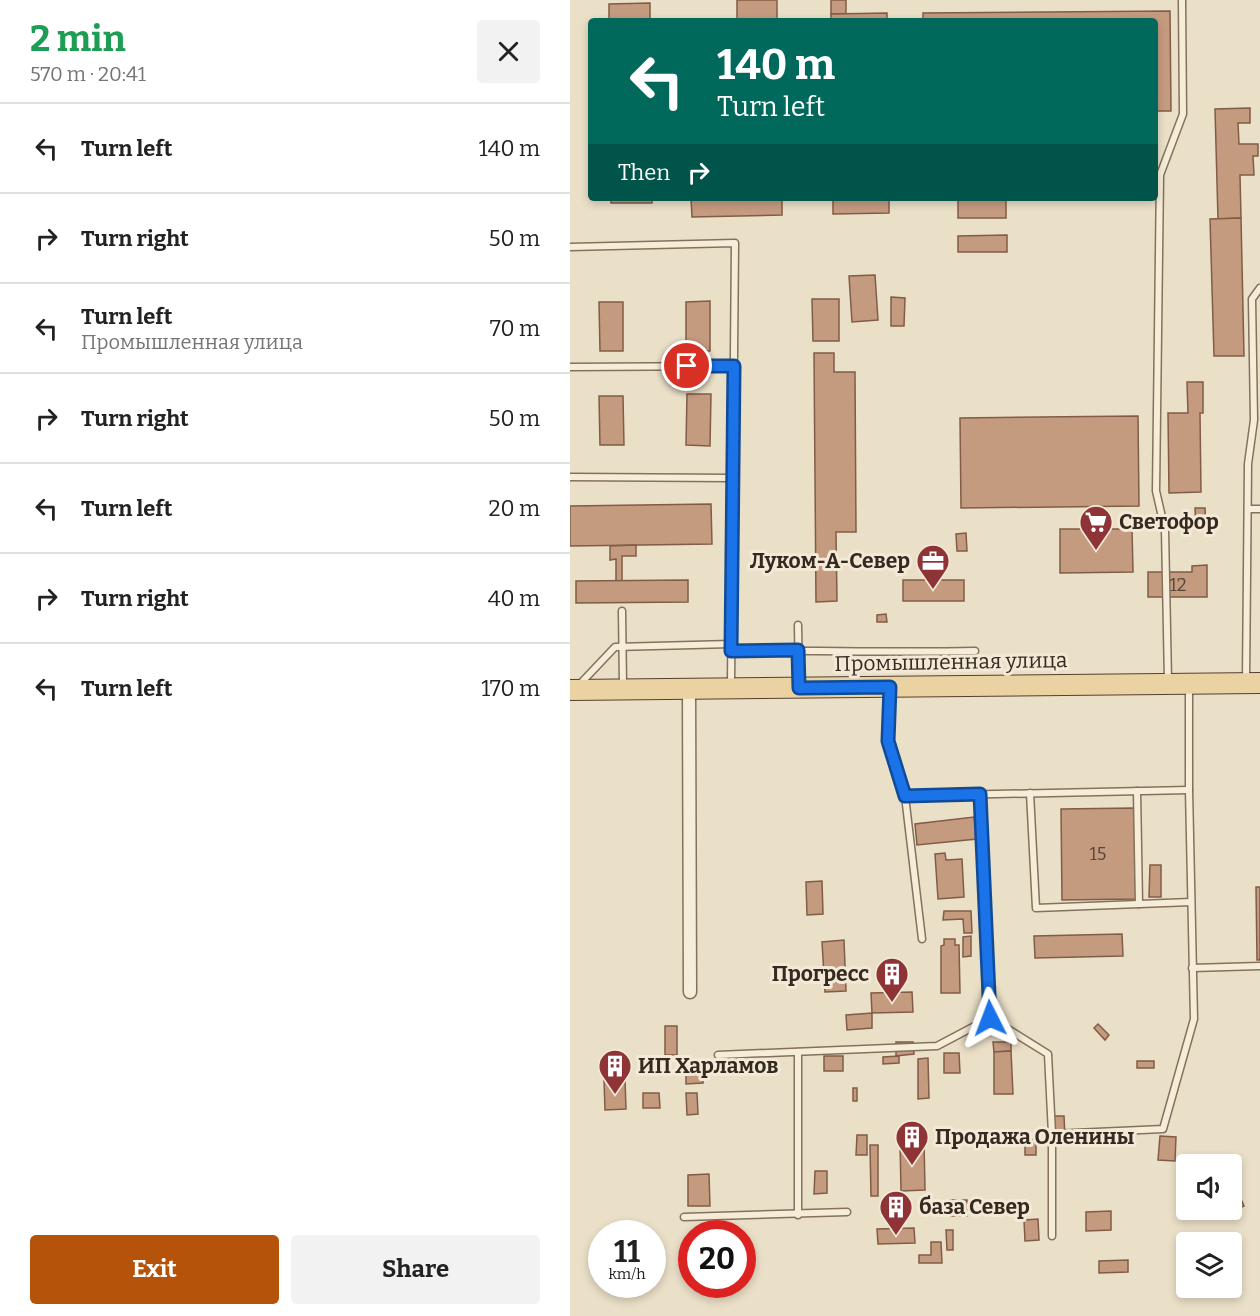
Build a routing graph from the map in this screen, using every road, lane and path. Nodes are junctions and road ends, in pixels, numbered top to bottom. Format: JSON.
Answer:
{"nodes":[{"id":1,"x":1182,"y":0,"type":"edge"},
{"id":2,"x":570,"y":247,"type":"edge"},
{"id":3,"x":1260,"y":288,"type":"edge"},
{"id":4,"x":734,"y":366,"type":"junction"},
{"id":5,"x":570,"y":367,"type":"edge"},
{"id":6,"x":570,"y":477,"type":"edge"},
{"id":7,"x":733,"y":478,"type":"junction"},
{"id":8,"x":1248,"y":509,"type":"junction"},
{"id":9,"x":1260,"y":509,"type":"edge"},
{"id":10,"x":622,"y":611,"type":"dead end"},
{"id":11,"x":798,"y":625,"type":"dead end"},
{"id":12,"x":622,"y":647,"type":"junction"},
{"id":13,"x":731,"y":648,"type":"junction"},
{"id":14,"x":798,"y":650,"type":"junction"},
{"id":15,"x":975,"y":651,"type":"dead end"},
{"id":16,"x":1253,"y":683,"type":"edge"},
{"id":17,"x":1168,"y":684,"type":"junction"},
{"id":18,"x":1190,"y":684,"type":"junction"},
{"id":19,"x":890,"y":687,"type":"junction"},
{"id":20,"x":731,"y":688,"type":"junction"},
{"id":21,"x":799,"y":688,"type":"junction"},
{"id":22,"x":623,"y":689,"type":"junction"},
{"id":23,"x":689,"y":689,"type":"junction"},
{"id":24,"x":572,"y":690,"type":"edge"},
{"id":25,"x":1189,"y":790,"type":"junction"},
{"id":26,"x":1137,"y":791,"type":"junction"},
{"id":27,"x":1030,"y":793,"type":"junction"},
{"id":28,"x":980,"y":794,"type":"junction"},
{"id":29,"x":905,"y":796,"type":"junction"},
{"id":30,"x":1191,"y":902,"type":"junction"},
{"id":31,"x":1139,"y":904,"type":"junction"},
{"id":32,"x":922,"y":939,"type":"dead end"},
{"id":33,"x":1260,"y":966,"type":"edge"},
{"id":34,"x":1192,"y":968,"type":"junction"},
{"id":35,"x":690,"y":992,"type":"dead end"},
{"id":36,"x":990,"y":1018,"type":"junction"},
{"id":37,"x":798,"y":1052,"type":"junction"},
{"id":38,"x":718,"y":1055,"type":"dead end"},
{"id":39,"x":1052,"y":1134,"type":"junction"},
{"id":40,"x":847,"y":1212,"type":"dead end"},
{"id":41,"x":798,"y":1215,"type":"junction"},
{"id":42,"x":684,"y":1217,"type":"dead end"},
{"id":43,"x":1052,"y":1236,"type":"dead end"}],
"edges":[{"from":1,"to":17,"type":"lane"},
{"from":2,"to":4,"type":"lane"},
{"from":3,"to":8,"type":"lane"},
{"from":4,"to":5,"type":"lane"},
{"from":4,"to":7,"type":"lane"},
{"from":6,"to":7,"type":"lane"},
{"from":7,"to":13,"type":"lane"},
{"from":8,"to":9,"type":"lane"},
{"from":8,"to":16,"type":"lane"},
{"from":10,"to":12,"type":"lane"},
{"from":11,"to":14,"type":"lane"},
{"from":12,"to":13,"type":"lane"},
{"from":12,"to":22,"type":"lane"},
{"from":12,"to":24,"type":"lane"},
{"from":13,"to":14,"type":"lane"},
{"from":13,"to":20,"type":"lane"},
{"from":14,"to":15,"type":"lane"},
{"from":14,"to":21,"type":"lane"},
{"from":16,"to":18,"type":"main road","name":"Промышленная улица"},
{"from":17,"to":18,"type":"main road","name":"Промышленная улица"},
{"from":17,"to":19,"type":"main road","name":"Промышленная улица"},
{"from":18,"to":25,"type":"lane"},
{"from":19,"to":21,"type":"main road","name":"Промышленная улица"},
{"from":19,"to":29,"type":"lane"},
{"from":20,"to":21,"type":"main road","name":"Промышленная улица"},
{"from":20,"to":23,"type":"main road","name":"Промышленная улица"},
{"from":22,"to":23,"type":"main road","name":"Промышленная улица"},
{"from":22,"to":24,"type":"main road","name":"Промышленная улица"},
{"from":23,"to":35,"type":"street"},
{"from":25,"to":26,"type":"lane"},
{"from":25,"to":30,"type":"lane"},
{"from":26,"to":27,"type":"lane"},
{"from":26,"to":31,"type":"lane"},
{"from":27,"to":28,"type":"lane"},
{"from":27,"to":31,"type":"lane"},
{"from":28,"to":29,"type":"lane"},
{"from":28,"to":36,"type":"lane"},
{"from":29,"to":32,"type":"lane"},
{"from":30,"to":31,"type":"lane"},
{"from":30,"to":34,"type":"lane"},
{"from":33,"to":34,"type":"lane"},
{"from":34,"to":39,"type":"lane"},
{"from":36,"to":37,"type":"lane"},
{"from":36,"to":39,"type":"lane"},
{"from":37,"to":38,"type":"lane"},
{"from":37,"to":41,"type":"lane"},
{"from":39,"to":43,"type":"lane"},
{"from":40,"to":41,"type":"lane"},
{"from":41,"to":42,"type":"lane"}]}
